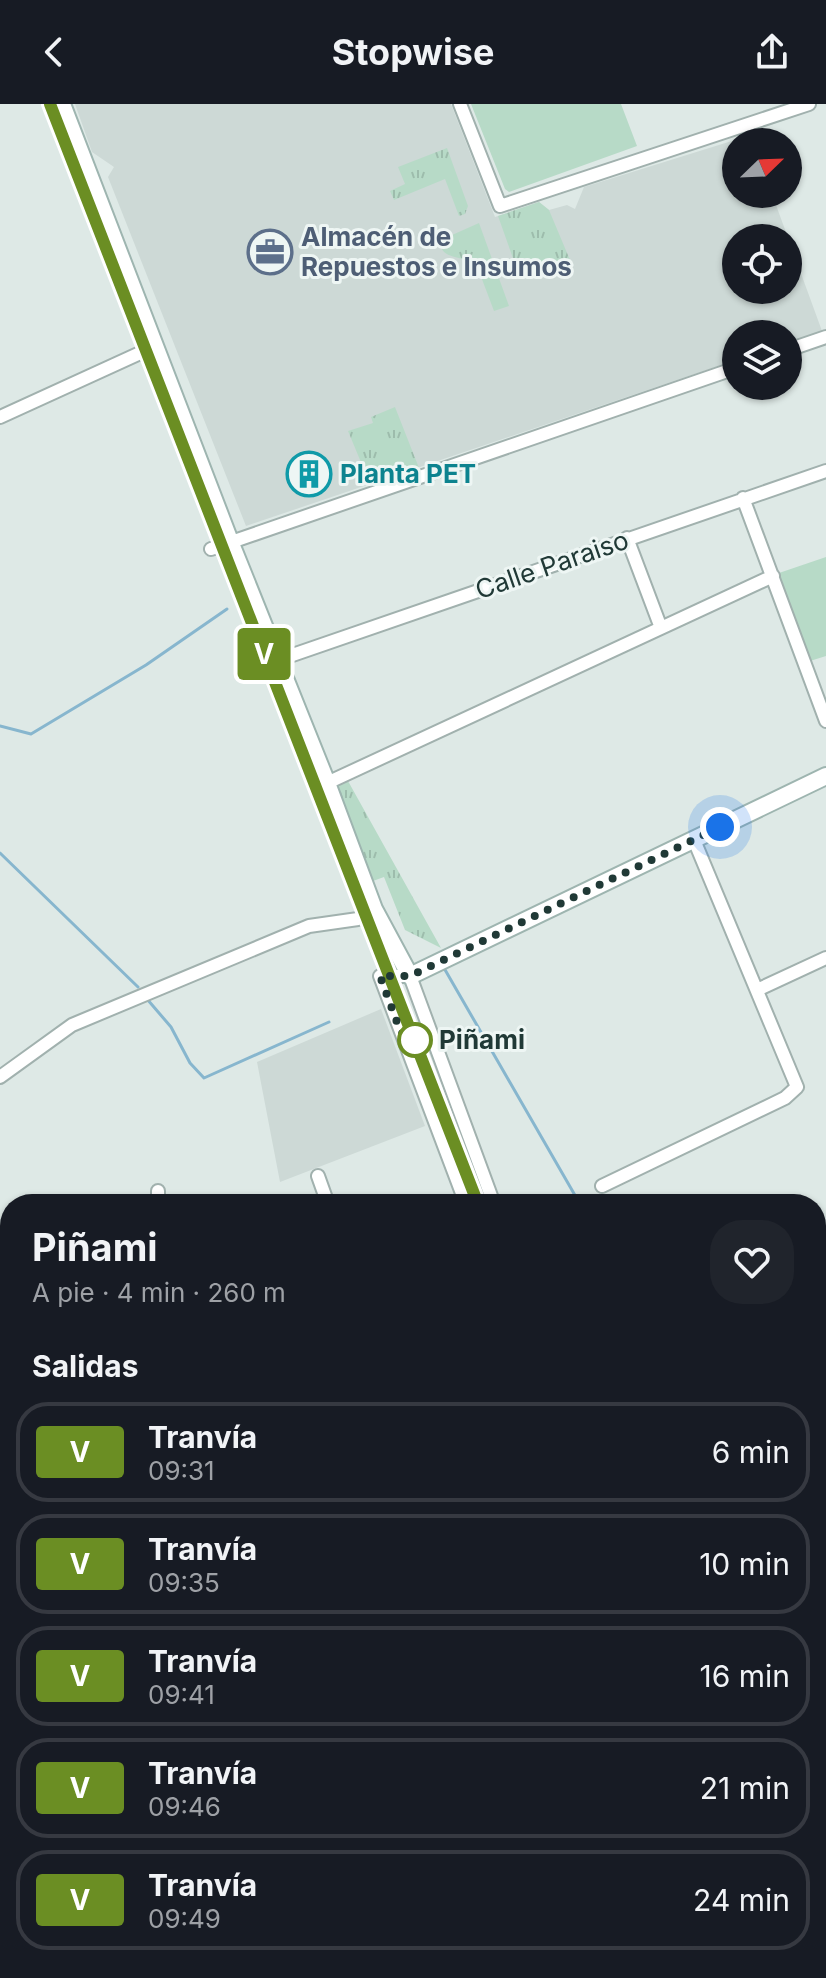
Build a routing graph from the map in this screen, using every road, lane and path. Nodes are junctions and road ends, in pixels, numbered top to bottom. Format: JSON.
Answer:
{"nodes":[{"id":1,"x":62,"y":104,"type":"edge"},
{"id":2,"x":460,"y":104,"type":"edge"},
{"id":3,"x":809,"y":104,"type":"edge"},
{"id":4,"x":826,"y":337,"type":"edge"},
{"id":5,"x":802,"y":345,"type":"edge"},
{"id":6,"x":138,"y":354,"type":"dead end"},
{"id":7,"x":722,"y":373,"type":"edge"},
{"id":8,"x":0,"y":417,"type":"edge"},
{"id":9,"x":826,"y":471,"type":"edge"},
{"id":10,"x":743,"y":498,"type":"junction"},
{"id":11,"x":627,"y":538,"type":"junction"},
{"id":12,"x":230,"y":541,"type":"junction"},
{"id":13,"x":211,"y":549,"type":"dead end"},
{"id":14,"x":773,"y":576,"type":"junction"},
{"id":15,"x":661,"y":628,"type":"junction"},
{"id":16,"x":278,"y":660,"type":"junction"},
{"id":17,"x":826,"y":721,"type":"edge"},
{"id":18,"x":826,"y":776,"type":"edge"},
{"id":19,"x":327,"y":783,"type":"junction"},
{"id":20,"x":694,"y":840,"type":"junction"},
{"id":21,"x":358,"y":919,"type":"dead end"},
{"id":22,"x":826,"y":958,"type":"edge"},
{"id":23,"x":410,"y":976,"type":"junction"},
{"id":24,"x":757,"y":990,"type":"junction"},
{"id":25,"x":0,"y":1077,"type":"edge"},
{"id":26,"x":318,"y":1176,"type":"dead end"},
{"id":27,"x":602,"y":1186,"type":"dead end"},
{"id":28,"x":324,"y":1194,"type":"edge"},
{"id":29,"x":462,"y":1194,"type":"edge"},
{"id":30,"x":490,"y":1194,"type":"edge"}],
"edges":[{"from":1,"to":12,"type":"street"},
{"from":2,"to":3,"type":"street"},
{"from":4,"to":5,"type":"street"},
{"from":6,"to":8,"type":"street"},
{"from":7,"to":12,"type":"street"},
{"from":9,"to":10,"type":"street","name":"Calle Paraiso"},
{"from":10,"to":11,"type":"street","name":"Calle Paraiso"},
{"from":10,"to":14,"type":"street"},
{"from":11,"to":15,"type":"street"},
{"from":11,"to":16,"type":"street","name":"Calle Paraiso"},
{"from":12,"to":13,"type":"street"},
{"from":12,"to":16,"type":"street"},
{"from":14,"to":15,"type":"street"},
{"from":14,"to":17,"type":"street"},
{"from":15,"to":19,"type":"street"},
{"from":16,"to":19,"type":"street"},
{"from":18,"to":20,"type":"street"},
{"from":19,"to":23,"type":"street"},
{"from":20,"to":23,"type":"street"},
{"from":20,"to":24,"type":"street"},
{"from":21,"to":25,"type":"street"},
{"from":22,"to":24,"type":"street"},
{"from":23,"to":29,"type":"street"},
{"from":23,"to":30,"type":"street"},
{"from":24,"to":27,"type":"street"},
{"from":26,"to":28,"type":"street"}]}
